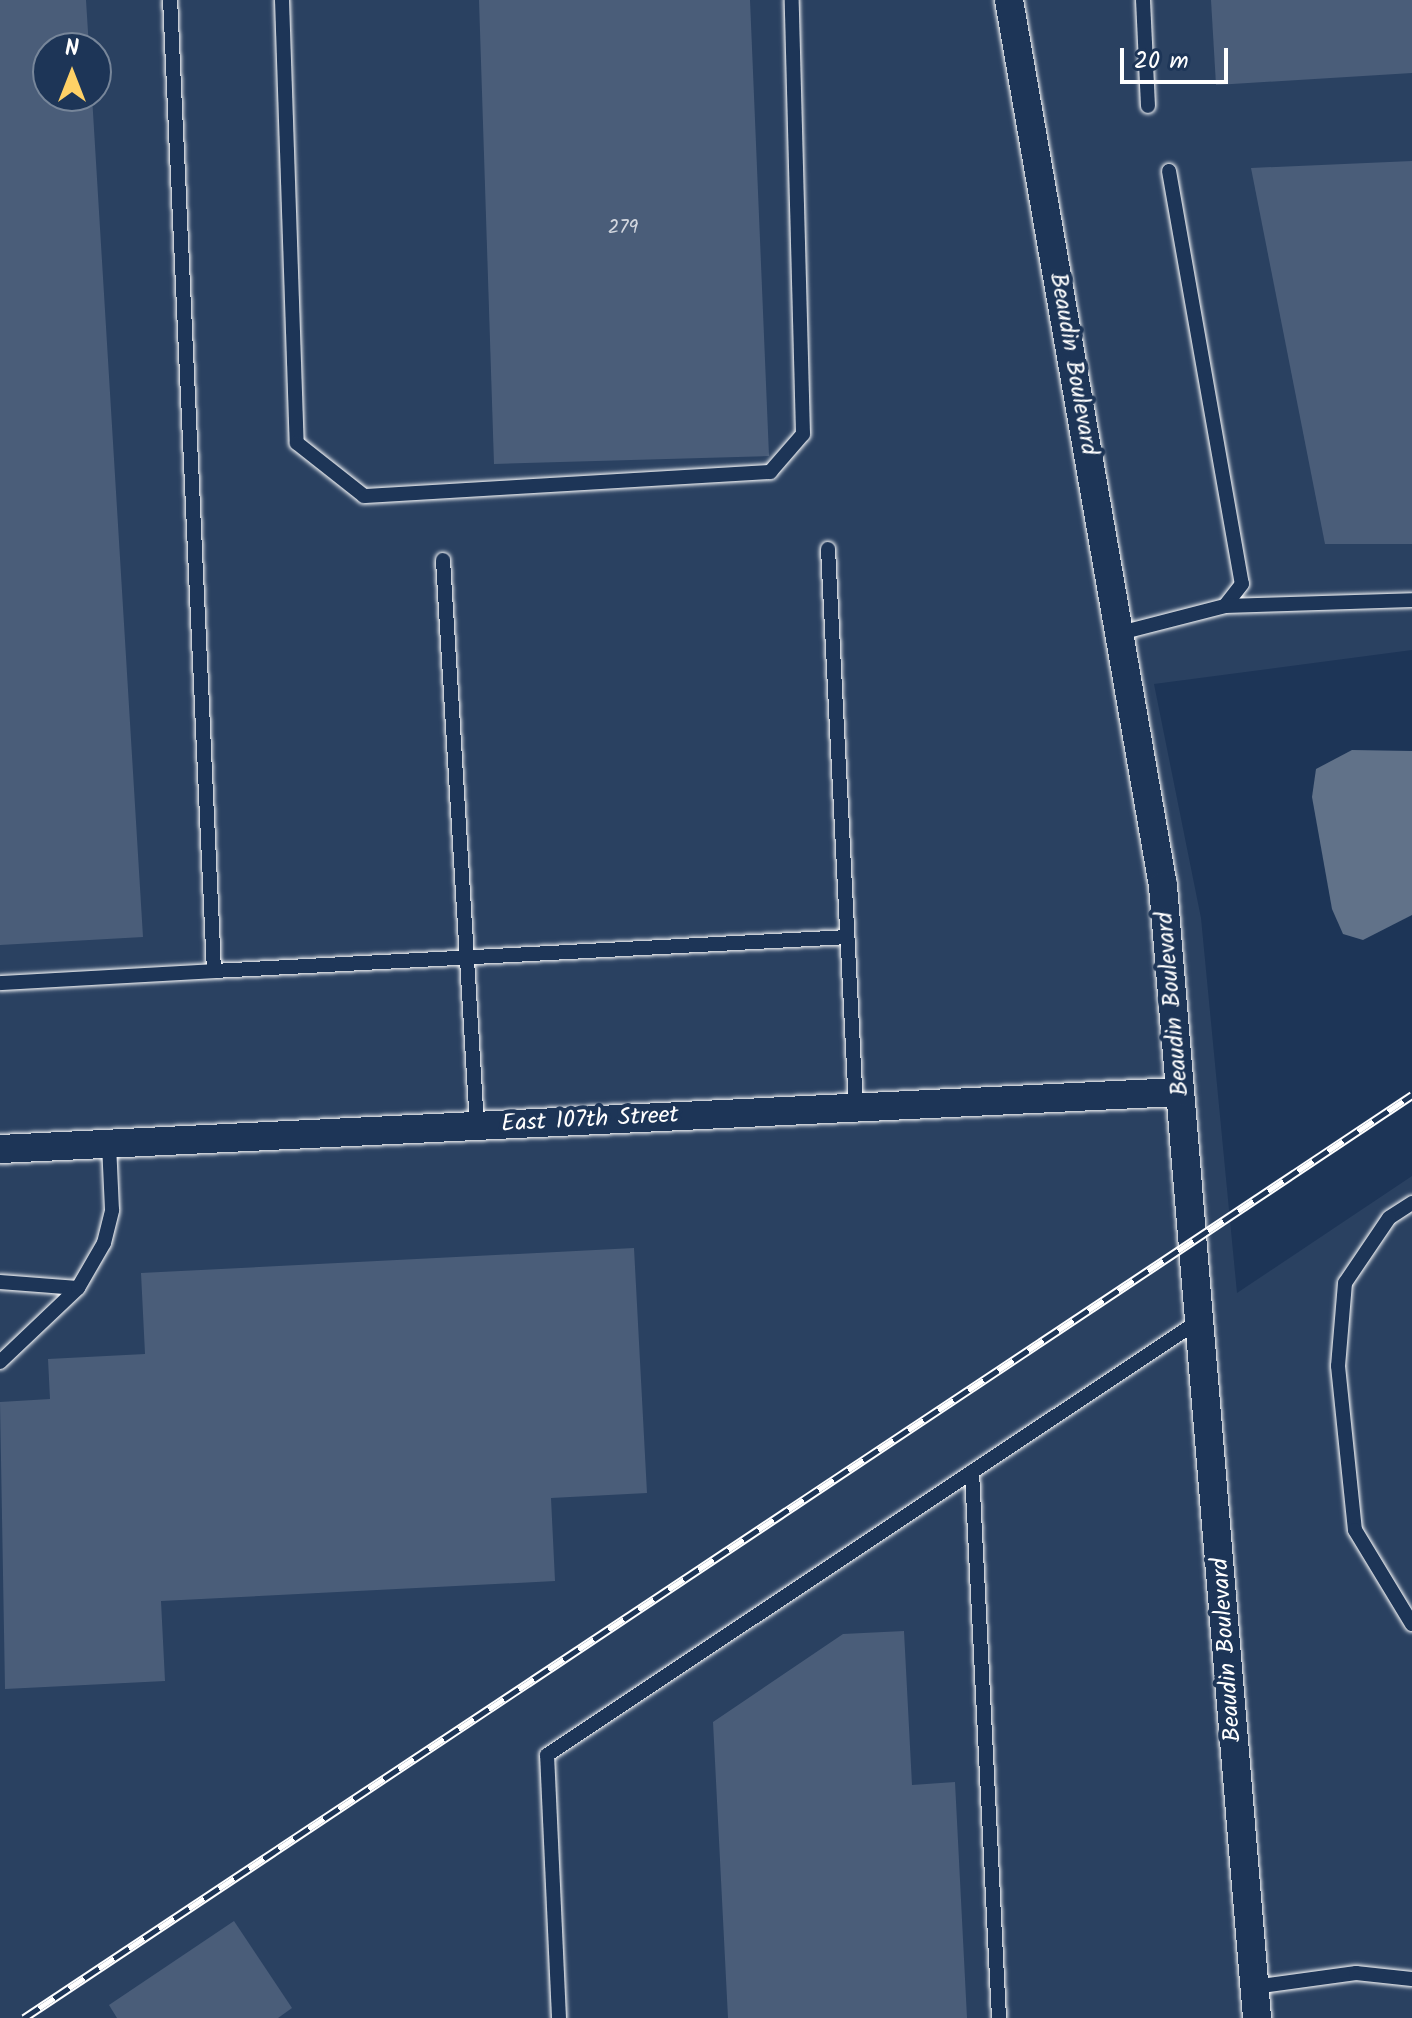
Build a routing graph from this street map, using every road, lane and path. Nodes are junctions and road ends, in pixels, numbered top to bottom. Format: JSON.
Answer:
{"nodes":[{"id":1,"x":170,"y":0,"type":"edge"},
{"id":2,"x":282,"y":0,"type":"edge"},
{"id":3,"x":792,"y":0,"type":"edge"},
{"id":4,"x":1009,"y":0,"type":"edge"},
{"id":5,"x":1143,"y":0,"type":"edge"},
{"id":6,"x":1148,"y":106,"type":"dead end"},
{"id":7,"x":1169,"y":171,"type":"dead end"},
{"id":8,"x":828,"y":549,"type":"dead end"},
{"id":9,"x":443,"y":560,"type":"dead end"},
{"id":10,"x":1412,"y":600,"type":"edge"},
{"id":11,"x":1225,"y":606,"type":"junction"},
{"id":12,"x":1120,"y":633,"type":"junction"},
{"id":13,"x":847,"y":937,"type":"junction"},
{"id":14,"x":468,"y":961,"type":"junction"},
{"id":15,"x":214,"y":971,"type":"junction"},
{"id":16,"x":0,"y":983,"type":"edge"},
{"id":17,"x":1180,"y":1092,"type":"junction"},
{"id":18,"x":856,"y":1108,"type":"junction"},
{"id":19,"x":477,"y":1126,"type":"junction"},
{"id":20,"x":109,"y":1144,"type":"junction"},
{"id":21,"x":0,"y":1149,"type":"edge"},
{"id":22,"x":1412,"y":1203,"type":"edge"},
{"id":23,"x":0,"y":1282,"type":"edge"},
{"id":24,"x":78,"y":1288,"type":"junction"},
{"id":25,"x":1200,"y":1320,"type":"junction"},
{"id":26,"x":0,"y":1362,"type":"edge"},
{"id":27,"x":972,"y":1472,"type":"junction"},
{"id":28,"x":1412,"y":1624,"type":"edge"},
{"id":29,"x":1412,"y":1979,"type":"edge"},
{"id":30,"x":1254,"y":1987,"type":"junction"},
{"id":31,"x":559,"y":2018,"type":"edge"},
{"id":32,"x":999,"y":2018,"type":"edge"},
{"id":33,"x":1257,"y":2018,"type":"edge"}],
"edges":[{"from":1,"to":15,"type":"lane"},
{"from":2,"to":3,"type":"lane"},
{"from":4,"to":12,"type":"street","name":"Beaudin Boulevard"},
{"from":5,"to":6,"type":"lane"},
{"from":7,"to":11,"type":"lane"},
{"from":8,"to":13,"type":"lane"},
{"from":9,"to":14,"type":"lane"},
{"from":10,"to":11,"type":"lane"},
{"from":11,"to":12,"type":"lane"},
{"from":12,"to":17,"type":"street","name":"Beaudin Boulevard"},
{"from":13,"to":14,"type":"lane"},
{"from":13,"to":18,"type":"lane"},
{"from":14,"to":15,"type":"lane"},
{"from":14,"to":19,"type":"lane"},
{"from":15,"to":16,"type":"lane"},
{"from":17,"to":18,"type":"street","name":"East 107th Street"},
{"from":17,"to":25,"type":"street","name":"Beaudin Boulevard"},
{"from":18,"to":19,"type":"street","name":"East 107th Street"},
{"from":19,"to":20,"type":"street","name":"East 107th Street"},
{"from":20,"to":21,"type":"street","name":"East 107th Street"},
{"from":20,"to":24,"type":"lane"},
{"from":22,"to":28,"type":"lane"},
{"from":23,"to":24,"type":"lane"},
{"from":24,"to":26,"type":"lane"},
{"from":25,"to":27,"type":"lane"},
{"from":25,"to":30,"type":"street","name":"Beaudin Boulevard"},
{"from":27,"to":31,"type":"lane"},
{"from":27,"to":32,"type":"lane"},
{"from":29,"to":30,"type":"lane"},
{"from":30,"to":33,"type":"street","name":"Beaudin Boulevard"}]}
